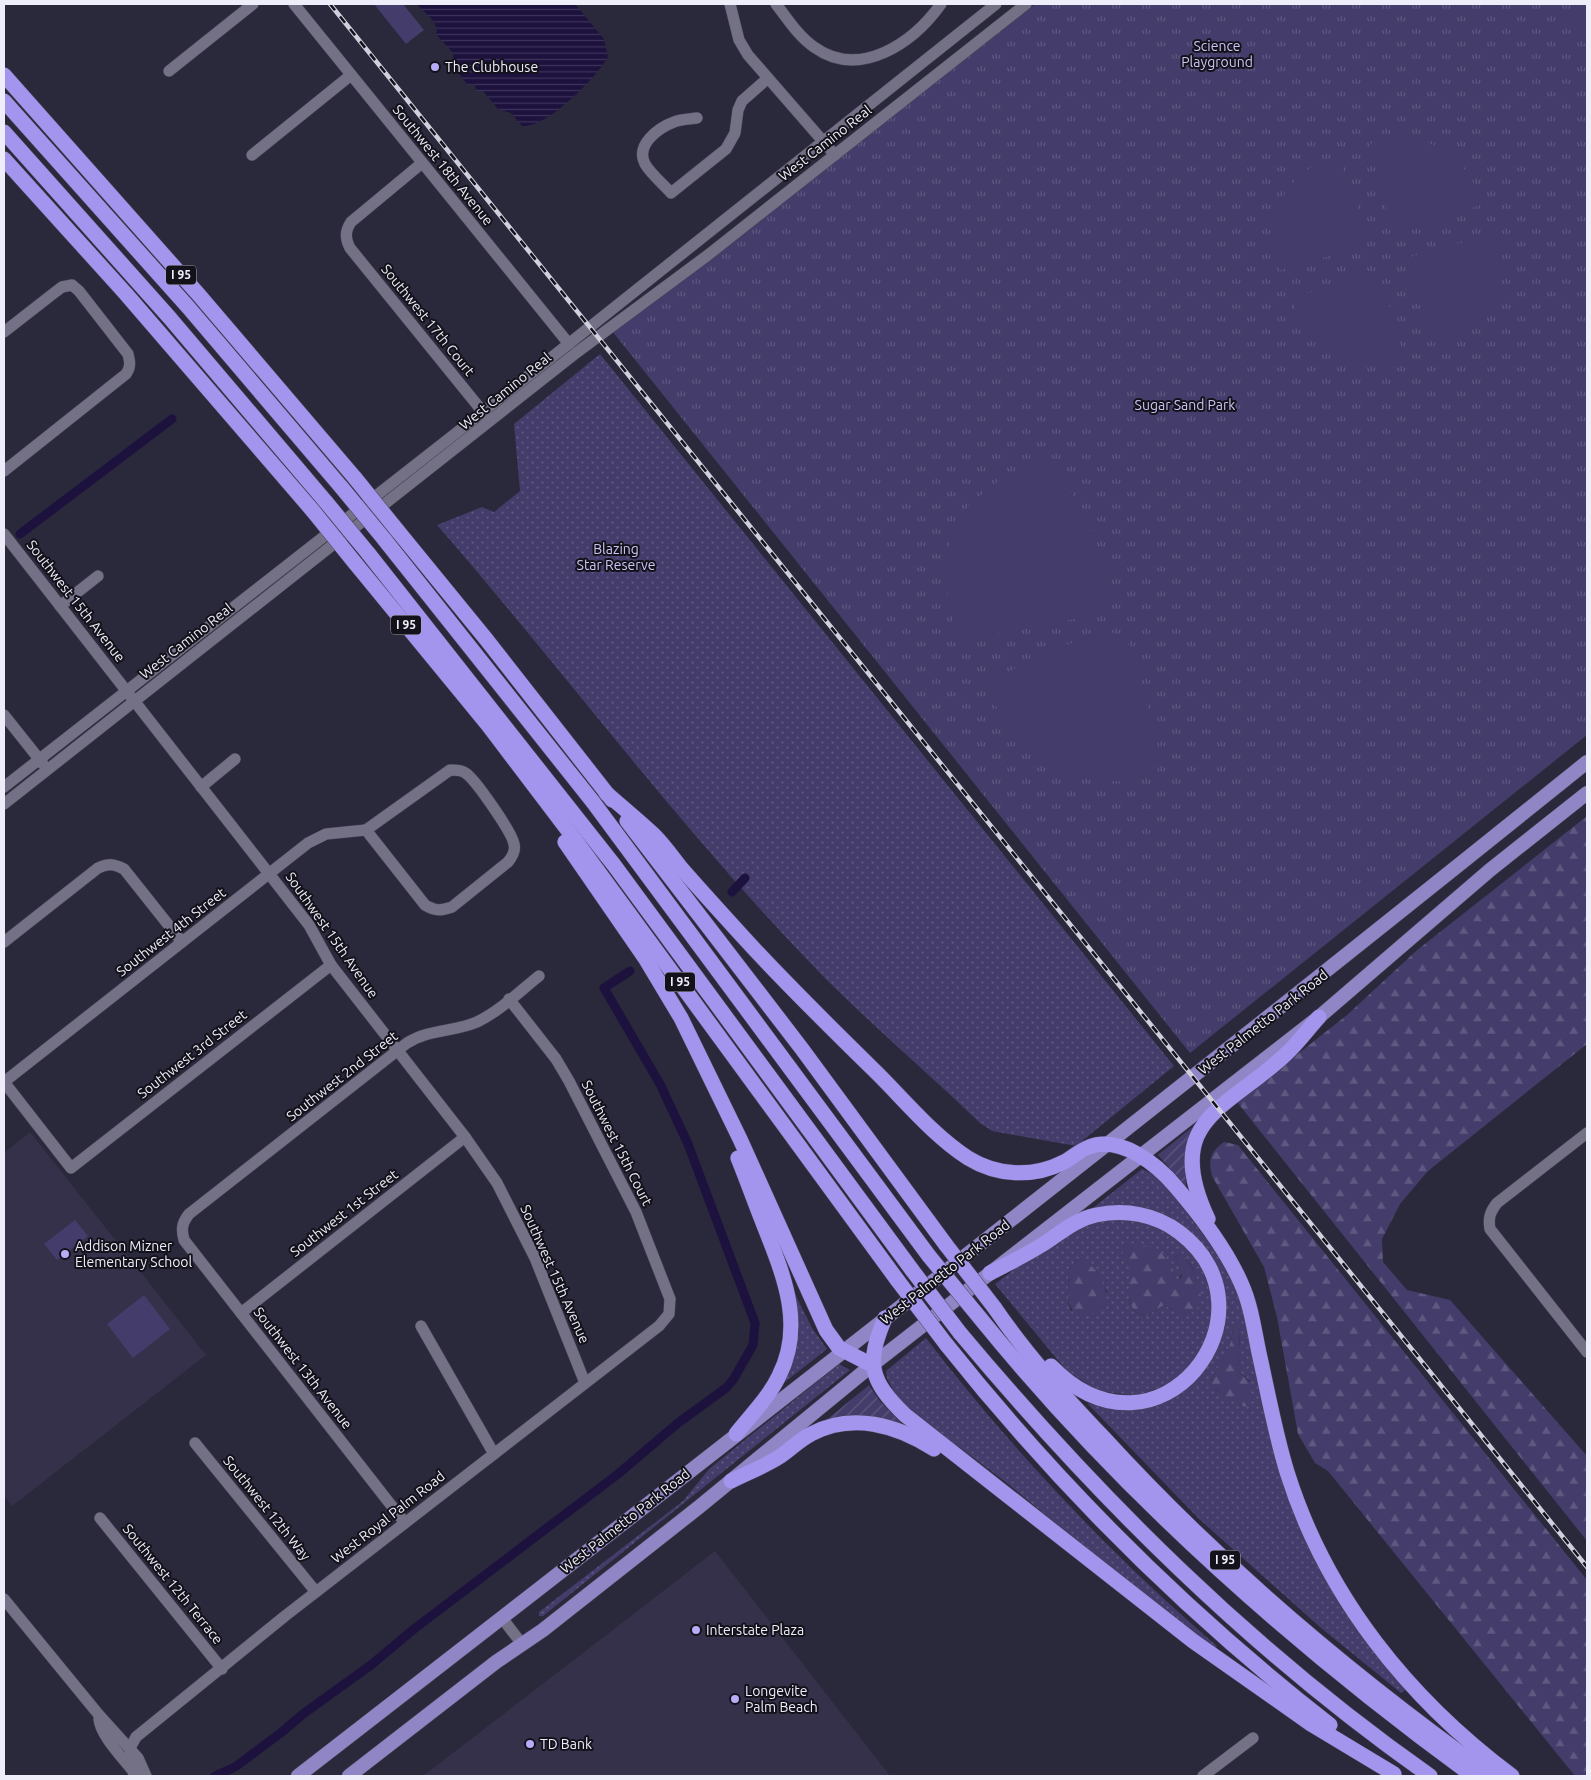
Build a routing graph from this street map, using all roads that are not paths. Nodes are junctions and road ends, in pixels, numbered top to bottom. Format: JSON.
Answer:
{"nodes":[{"id":1,"x":253,"y":4,"type":"edge"},
{"id":2,"x":294,"y":4,"type":"edge"},
{"id":3,"x":730,"y":4,"type":"edge"},
{"id":4,"x":776,"y":4,"type":"edge"},
{"id":5,"x":941,"y":4,"type":"edge"},
{"id":6,"x":996,"y":4,"type":"edge"},
{"id":7,"x":1026,"y":4,"type":"edge"},
{"id":8,"x":169,"y":71,"type":"dead end"},
{"id":9,"x":4,"y":75,"type":"edge"},
{"id":10,"x":351,"y":75,"type":"junction"},
{"id":11,"x":767,"y":79,"type":"junction"},
{"id":12,"x":4,"y":101,"type":"edge"},
{"id":13,"x":697,"y":118,"type":"dead end"},
{"id":14,"x":4,"y":132,"type":"edge"},
{"id":15,"x":823,"y":141,"type":"junction"},
{"id":16,"x":252,"y":155,"type":"dead end"},
{"id":17,"x":835,"y":155,"type":"junction"},
{"id":18,"x":4,"y":159,"type":"edge"},
{"id":19,"x":422,"y":164,"type":"junction"},
{"id":20,"x":4,"y":332,"type":"edge"},
{"id":21,"x":569,"y":344,"type":"junction"},
{"id":22,"x":483,"y":412,"type":"junction"},
{"id":23,"x":491,"y":422,"type":"junction"},
{"id":24,"x":4,"y":471,"type":"edge"},
{"id":25,"x":4,"y":534,"type":"edge"},
{"id":26,"x":98,"y":576,"type":"dead end"},
{"id":27,"x":60,"y":606,"type":"junction"},
{"id":28,"x":456,"y":688,"type":"junction"},
{"id":29,"x":127,"y":690,"type":"junction"},
{"id":30,"x":135,"y":700,"type":"junction"},
{"id":31,"x":4,"y":715,"type":"edge"},
{"id":32,"x":39,"y":759,"type":"junction"},
{"id":33,"x":235,"y":759,"type":"dead end"},
{"id":34,"x":1587,"y":762,"type":"edge"},
{"id":35,"x":48,"y":769,"type":"junction"},
{"id":36,"x":4,"y":787,"type":"edge"},
{"id":37,"x":201,"y":787,"type":"junction"},
{"id":38,"x":606,"y":793,"type":"junction"},
{"id":39,"x":1587,"y":793,"type":"edge"},
{"id":40,"x":4,"y":804,"type":"edge"},
{"id":41,"x":366,"y":830,"type":"junction"},
{"id":42,"x":270,"y":874,"type":"junction"},
{"id":43,"x":4,"y":942,"type":"edge"},
{"id":44,"x":182,"y":942,"type":"junction"},
{"id":45,"x":331,"y":964,"type":"junction"},
{"id":46,"x":539,"y":976,"type":"dead end"},
{"id":47,"x":509,"y":999,"type":"junction"},
{"id":48,"x":1319,"y":1017,"type":"junction"},
{"id":49,"x":398,"y":1051,"type":"junction"},
{"id":50,"x":4,"y":1082,"type":"edge"},
{"id":51,"x":722,"y":1101,"type":"junction"},
{"id":52,"x":1587,"y":1133,"type":"edge"},
{"id":53,"x":465,"y":1137,"type":"junction"},
{"id":54,"x":1106,"y":1146,"type":"junction"},
{"id":55,"x":1141,"y":1154,"type":"junction"},
{"id":56,"x":182,"y":1228,"type":"joint"},
{"id":57,"x":1223,"y":1252,"type":"junction"},
{"id":58,"x":990,"y":1273,"type":"junction"},
{"id":59,"x":994,"y":1307,"type":"junction"},
{"id":60,"x":241,"y":1313,"type":"junction"},
{"id":61,"x":669,"y":1314,"type":"joint"},
{"id":62,"x":885,"y":1318,"type":"junction"},
{"id":63,"x":421,"y":1326,"type":"dead end"},
{"id":64,"x":994,"y":1335,"type":"junction"},
{"id":65,"x":954,"y":1337,"type":"junction"},
{"id":66,"x":844,"y":1351,"type":"junction"},
{"id":67,"x":1587,"y":1352,"type":"edge"},
{"id":68,"x":872,"y":1366,"type":"junction"},
{"id":69,"x":585,"y":1383,"type":"junction"},
{"id":70,"x":1077,"y":1409,"type":"junction"},
{"id":71,"x":736,"y":1434,"type":"junction"},
{"id":72,"x":195,"y":1443,"type":"dead end"},
{"id":73,"x":494,"y":1454,"type":"junction"},
{"id":74,"x":731,"y":1481,"type":"junction"},
{"id":75,"x":1030,"y":1512,"type":"junction"},
{"id":76,"x":100,"y":1518,"type":"dead end"},
{"id":77,"x":405,"y":1523,"type":"junction"},
{"id":78,"x":316,"y":1592,"type":"junction"},
{"id":79,"x":4,"y":1599,"type":"edge"},
{"id":80,"x":502,"y":1618,"type":"junction"},
{"id":81,"x":522,"y":1644,"type":"junction"},
{"id":82,"x":222,"y":1669,"type":"junction"},
{"id":83,"x":99,"y":1715,"type":"junction"},
{"id":84,"x":1253,"y":1738,"type":"dead end"},
{"id":85,"x":130,"y":1748,"type":"junction"},
{"id":86,"x":142,"y":1774,"type":"edge"},
{"id":87,"x":1395,"y":1775,"type":"edge"},
{"id":88,"x":298,"y":1776,"type":"edge"},
{"id":89,"x":349,"y":1776,"type":"edge"},
{"id":90,"x":1202,"y":1776,"type":"edge"},
{"id":91,"x":1430,"y":1776,"type":"edge"},
{"id":92,"x":1473,"y":1776,"type":"edge"},
{"id":93,"x":1492,"y":1776,"type":"edge"},
{"id":94,"x":1512,"y":1776,"type":"edge"}],
"edges":[{"from":1,"to":8,"type":"street"},
{"from":2,"to":10,"type":"street","name":"Southwest 18th Avenue"},
{"from":3,"to":11,"type":"street"},
{"from":4,"to":5,"type":"street"},
{"from":6,"to":15,"type":"street","name":"West Camino Real"},
{"from":7,"to":17,"type":"street","name":"West Camino Real"},
{"from":9,"to":38,"type":"highway","number":"I 95","bridge":true},
{"from":10,"to":16,"type":"street"},
{"from":10,"to":19,"type":"street","name":"Southwest 18th Avenue"},
{"from":11,"to":13,"type":"street"},
{"from":11,"to":15,"type":"street"},
{"from":12,"to":64,"type":"highway","bridge":true},
{"from":14,"to":65,"type":"highway","bridge":true},
{"from":15,"to":17,"type":"street"},
{"from":15,"to":21,"type":"street","name":"West Camino Real"},
{"from":17,"to":23,"type":"street","name":"West Camino Real"},
{"from":18,"to":28,"type":"highway","number":"I 95","bridge":true},
{"from":19,"to":21,"type":"street","name":"Southwest 18th Avenue"},
{"from":19,"to":22,"type":"street","name":"Southwest 17th Court"},
{"from":20,"to":24,"type":"street"},
{"from":21,"to":22,"type":"street","name":"West Camino Real"},
{"from":22,"to":23,"type":"street","name":"Southwest 17th Court"},
{"from":22,"to":29,"type":"street","name":"West Camino Real"},
{"from":23,"to":30,"type":"street","name":"West Camino Real"},
{"from":25,"to":27,"type":"street","name":"Southwest 15th Avenue"},
{"from":26,"to":27,"type":"street"},
{"from":27,"to":29,"type":"street","name":"Southwest 15th Avenue"},
{"from":28,"to":51,"type":"highway"},
{"from":28,"to":65,"type":"highway","number":"I 95","bridge":true},
{"from":29,"to":30,"type":"street","name":"Southwest 15th Avenue"},
{"from":29,"to":32,"type":"street","name":"West Camino Real"},
{"from":30,"to":35,"type":"street","name":"West Camino Real"},
{"from":30,"to":37,"type":"street","name":"Southwest 15th Avenue"},
{"from":31,"to":32,"type":"street"},
{"from":32,"to":35,"type":"street"},
{"from":32,"to":36,"type":"street","name":"West Camino Real"},
{"from":33,"to":37,"type":"street"},
{"from":34,"to":54,"type":"main road","name":"West Palmetto Park Road"},
{"from":35,"to":40,"type":"street","name":"West Camino Real"},
{"from":37,"to":42,"type":"street","name":"Southwest 15th Avenue"},
{"from":38,"to":54,"type":"highway"},
{"from":38,"to":59,"type":"highway","number":"I 95","bridge":true},
{"from":39,"to":48,"type":"main road","name":"West Palmetto Park Road"},
{"from":41,"to":41,"type":"street"},
{"from":41,"to":42,"type":"street","name":"Southwest 4th Street"},
{"from":42,"to":44,"type":"street","name":"Southwest 4th Street"},
{"from":42,"to":45,"type":"street","name":"Southwest 15th Avenue"},
{"from":43,"to":44,"type":"street"},
{"from":44,"to":50,"type":"street","name":"Southwest 4th Street"},
{"from":45,"to":49,"type":"street","name":"Southwest 15th Avenue"},
{"from":45,"to":50,"type":"street","name":"Southwest 3rd Street"},
{"from":46,"to":47,"type":"street","name":"Southwest 2nd Street"},
{"from":47,"to":49,"type":"street","name":"Southwest 2nd Street"},
{"from":47,"to":61,"type":"street","name":"Southwest 15th Court"},
{"from":48,"to":55,"type":"main road","name":"West Palmetto Park Road"},
{"from":48,"to":57,"type":"highway"},
{"from":49,"to":53,"type":"street","name":"Southwest 15th Avenue"},
{"from":49,"to":56,"type":"street","name":"Southwest 2nd Street"},
{"from":51,"to":66,"type":"highway"},
{"from":51,"to":71,"type":"highway"},
{"from":52,"to":67,"type":"street"},
{"from":53,"to":60,"type":"street","name":"Southwest 1st Street"},
{"from":53,"to":69,"type":"street","name":"Southwest 15th Avenue"},
{"from":54,"to":55,"type":"highway"},
{"from":54,"to":62,"type":"main road","name":"West Palmetto Park Road"},
{"from":55,"to":57,"type":"highway"},
{"from":55,"to":58,"type":"main road","name":"West Palmetto Park Road"},
{"from":56,"to":60,"type":"street","name":"Southwest 13th Avenue"},
{"from":57,"to":94,"type":"highway"},
{"from":58,"to":59,"type":"highway"},
{"from":58,"to":68,"type":"main road","name":"West Palmetto Park Road"},
{"from":59,"to":70,"type":"highway","number":"I 95"},
{"from":60,"to":77,"type":"street","name":"Southwest 13th Avenue"},
{"from":61,"to":69,"type":"street","name":"West Royal Palm Road"},
{"from":62,"to":66,"type":"main road","name":"West Palmetto Park Road"},
{"from":62,"to":68,"type":"highway"},
{"from":63,"to":73,"type":"street"},
{"from":64,"to":70,"type":"highway"},
{"from":64,"to":92,"type":"highway"},
{"from":65,"to":87,"type":"highway","number":"I 95"},
{"from":65,"to":91,"type":"highway"},
{"from":66,"to":68,"type":"highway"},
{"from":66,"to":71,"type":"main road","name":"West Palmetto Park Road"},
{"from":68,"to":74,"type":"main road","name":"West Palmetto Park Road"},
{"from":68,"to":75,"type":"highway"},
{"from":69,"to":73,"type":"street","name":"West Royal Palm Road"},
{"from":70,"to":93,"type":"highway","number":"I 95"},
{"from":71,"to":80,"type":"main road","name":"West Palmetto Park Road"},
{"from":72,"to":78,"type":"street","name":"Southwest 12th Way"},
{"from":73,"to":77,"type":"street","name":"West Royal Palm Road"},
{"from":74,"to":75,"type":"highway"},
{"from":74,"to":81,"type":"main road","name":"West Palmetto Park Road"},
{"from":75,"to":87,"type":"highway"},
{"from":76,"to":82,"type":"street","name":"Southwest 12th Terrace"},
{"from":77,"to":78,"type":"street","name":"West Royal Palm Road"},
{"from":78,"to":82,"type":"street","name":"West Royal Palm Road"},
{"from":79,"to":83,"type":"street"},
{"from":80,"to":81,"type":"street"},
{"from":80,"to":88,"type":"main road","name":"West Palmetto Park Road"},
{"from":81,"to":89,"type":"main road","name":"West Palmetto Park Road"},
{"from":82,"to":85,"type":"street","name":"West Royal Palm Road"},
{"from":83,"to":85,"type":"street"},
{"from":83,"to":86,"type":"street"},
{"from":84,"to":90,"type":"street"},
{"from":85,"to":86,"type":"street"}]}
